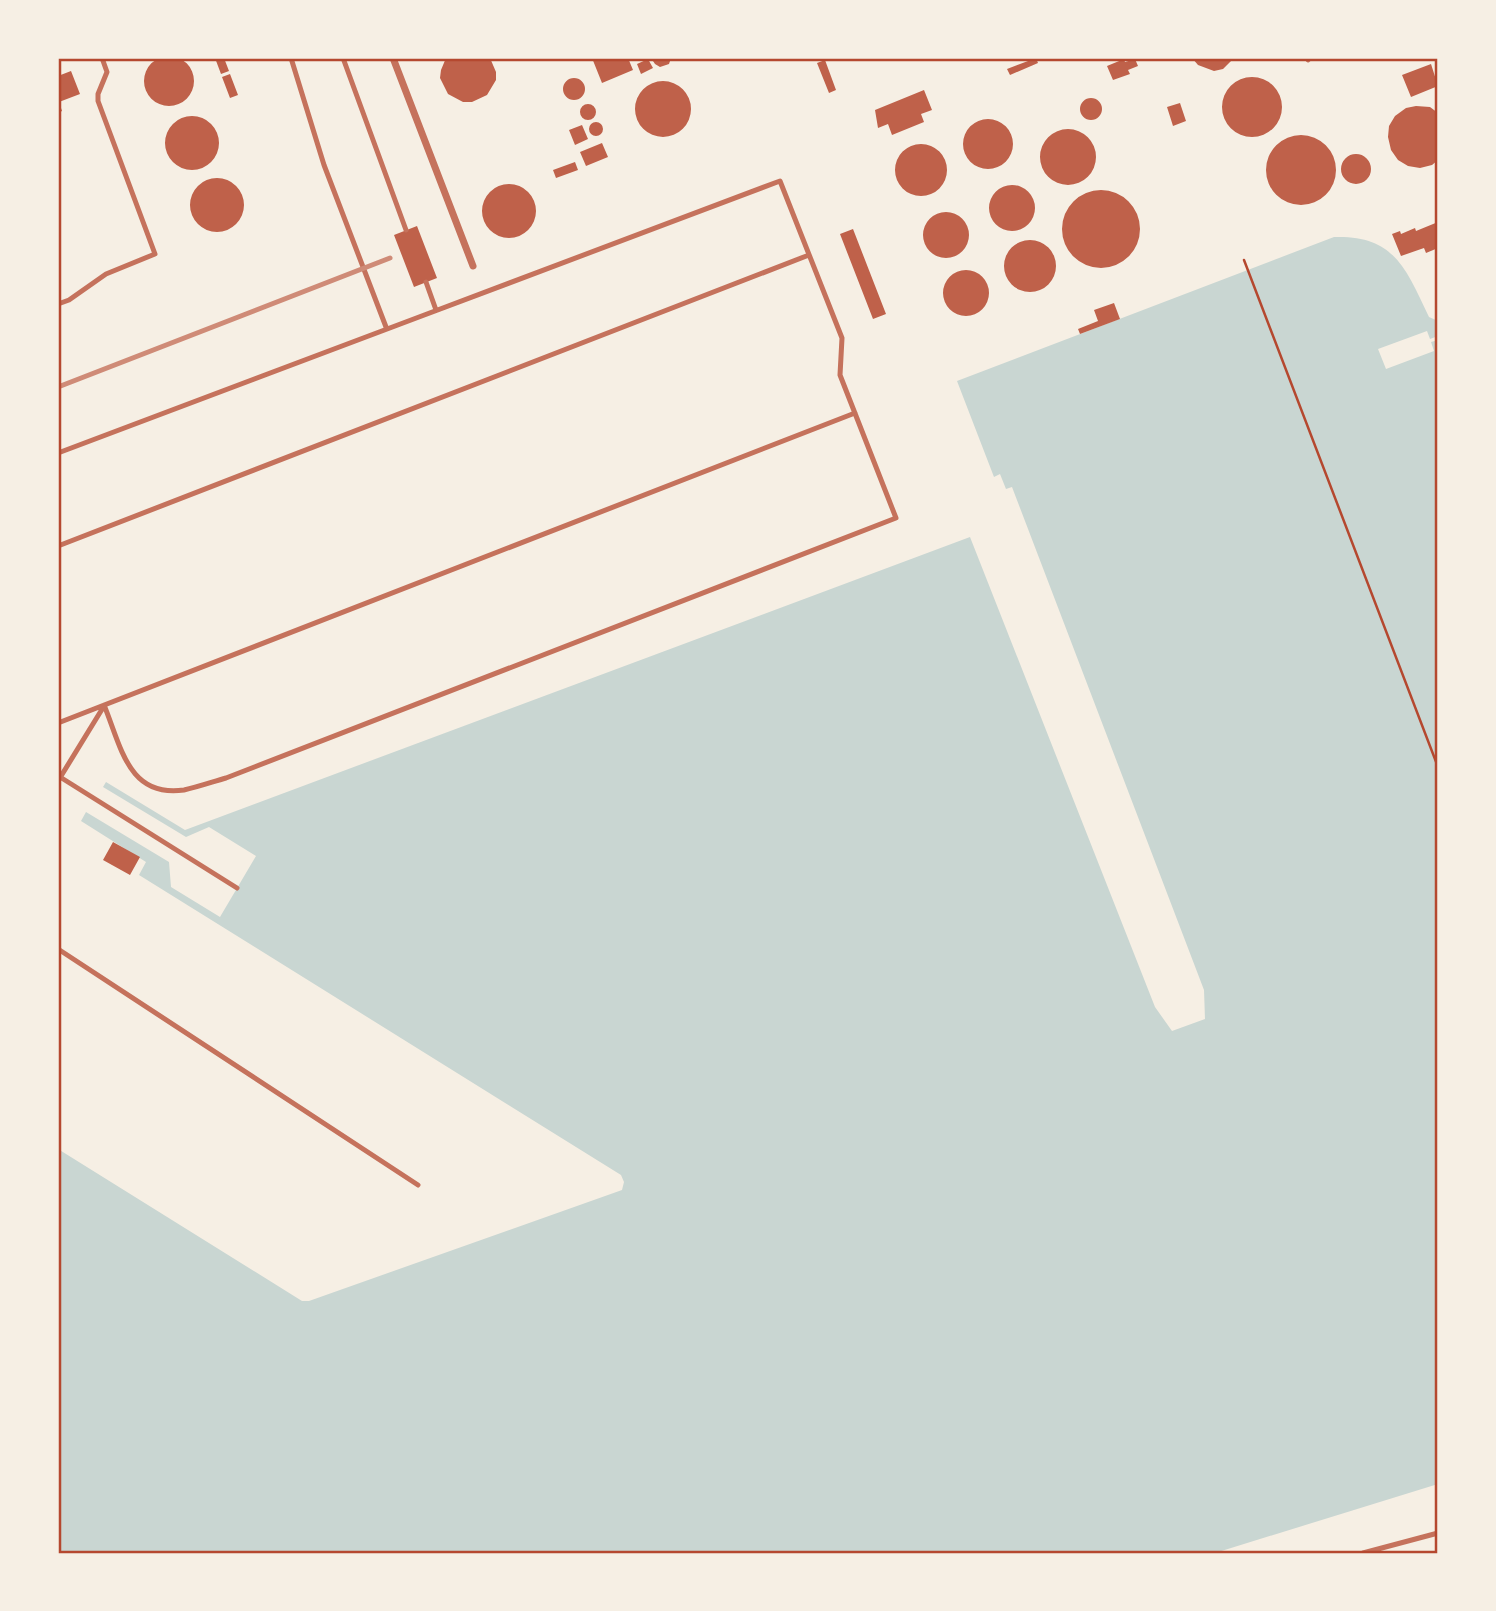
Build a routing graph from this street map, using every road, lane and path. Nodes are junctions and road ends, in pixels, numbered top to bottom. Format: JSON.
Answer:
{"nodes":[{"id":1,"x":103,"y":58,"type":"edge"},
{"id":2,"x":291,"y":58,"type":"edge"},
{"id":3,"x":343,"y":58,"type":"edge"},
{"id":4,"x":393,"y":58,"type":"edge"},
{"id":5,"x":406,"y":230,"type":"dead end"},
{"id":6,"x":809,"y":255,"type":"junction"},
{"id":7,"x":1244,"y":260,"type":"dead end"},
{"id":8,"x":473,"y":266,"type":"dead end"},
{"id":9,"x":426,"y":282,"type":"dead end"},
{"id":10,"x":58,"y":304,"type":"edge"},
{"id":11,"x":436,"y":310,"type":"junction"},
{"id":12,"x":386,"y":327,"type":"junction"},
{"id":13,"x":855,"y":413,"type":"junction"},
{"id":14,"x":58,"y":453,"type":"edge"},
{"id":15,"x":58,"y":547,"type":"edge"},
{"id":16,"x":104,"y":705,"type":"junction"},
{"id":17,"x":58,"y":723,"type":"edge"},
{"id":18,"x":1438,"y":767,"type":"edge"},
{"id":19,"x":59,"y":779,"type":"edge"},
{"id":20,"x":237,"y":888,"type":"dead end"},
{"id":21,"x":58,"y":949,"type":"edge"},
{"id":22,"x":418,"y":1185,"type":"dead end"},
{"id":23,"x":1438,"y":1533,"type":"edge"},
{"id":24,"x":1363,"y":1553,"type":"edge"}],
"edges":[{"from":1,"to":10,"type":"lane"},
{"from":2,"to":12,"type":"lane"},
{"from":3,"to":5,"type":"lane"},
{"from":4,"to":8,"type":"street"},
{"from":6,"to":11,"type":"lane"},
{"from":6,"to":13,"type":"lane"},
{"from":6,"to":15,"type":"lane"},
{"from":7,"to":18,"type":"path"},
{"from":9,"to":11,"type":"lane"},
{"from":11,"to":12,"type":"lane"},
{"from":12,"to":14,"type":"lane"},
{"from":13,"to":16,"type":"lane"},
{"from":13,"to":16,"type":"lane"},
{"from":16,"to":17,"type":"lane"},
{"from":16,"to":19,"type":"lane"},
{"from":19,"to":20,"type":"lane"},
{"from":21,"to":22,"type":"lane"},
{"from":23,"to":24,"type":"lane"}]}
